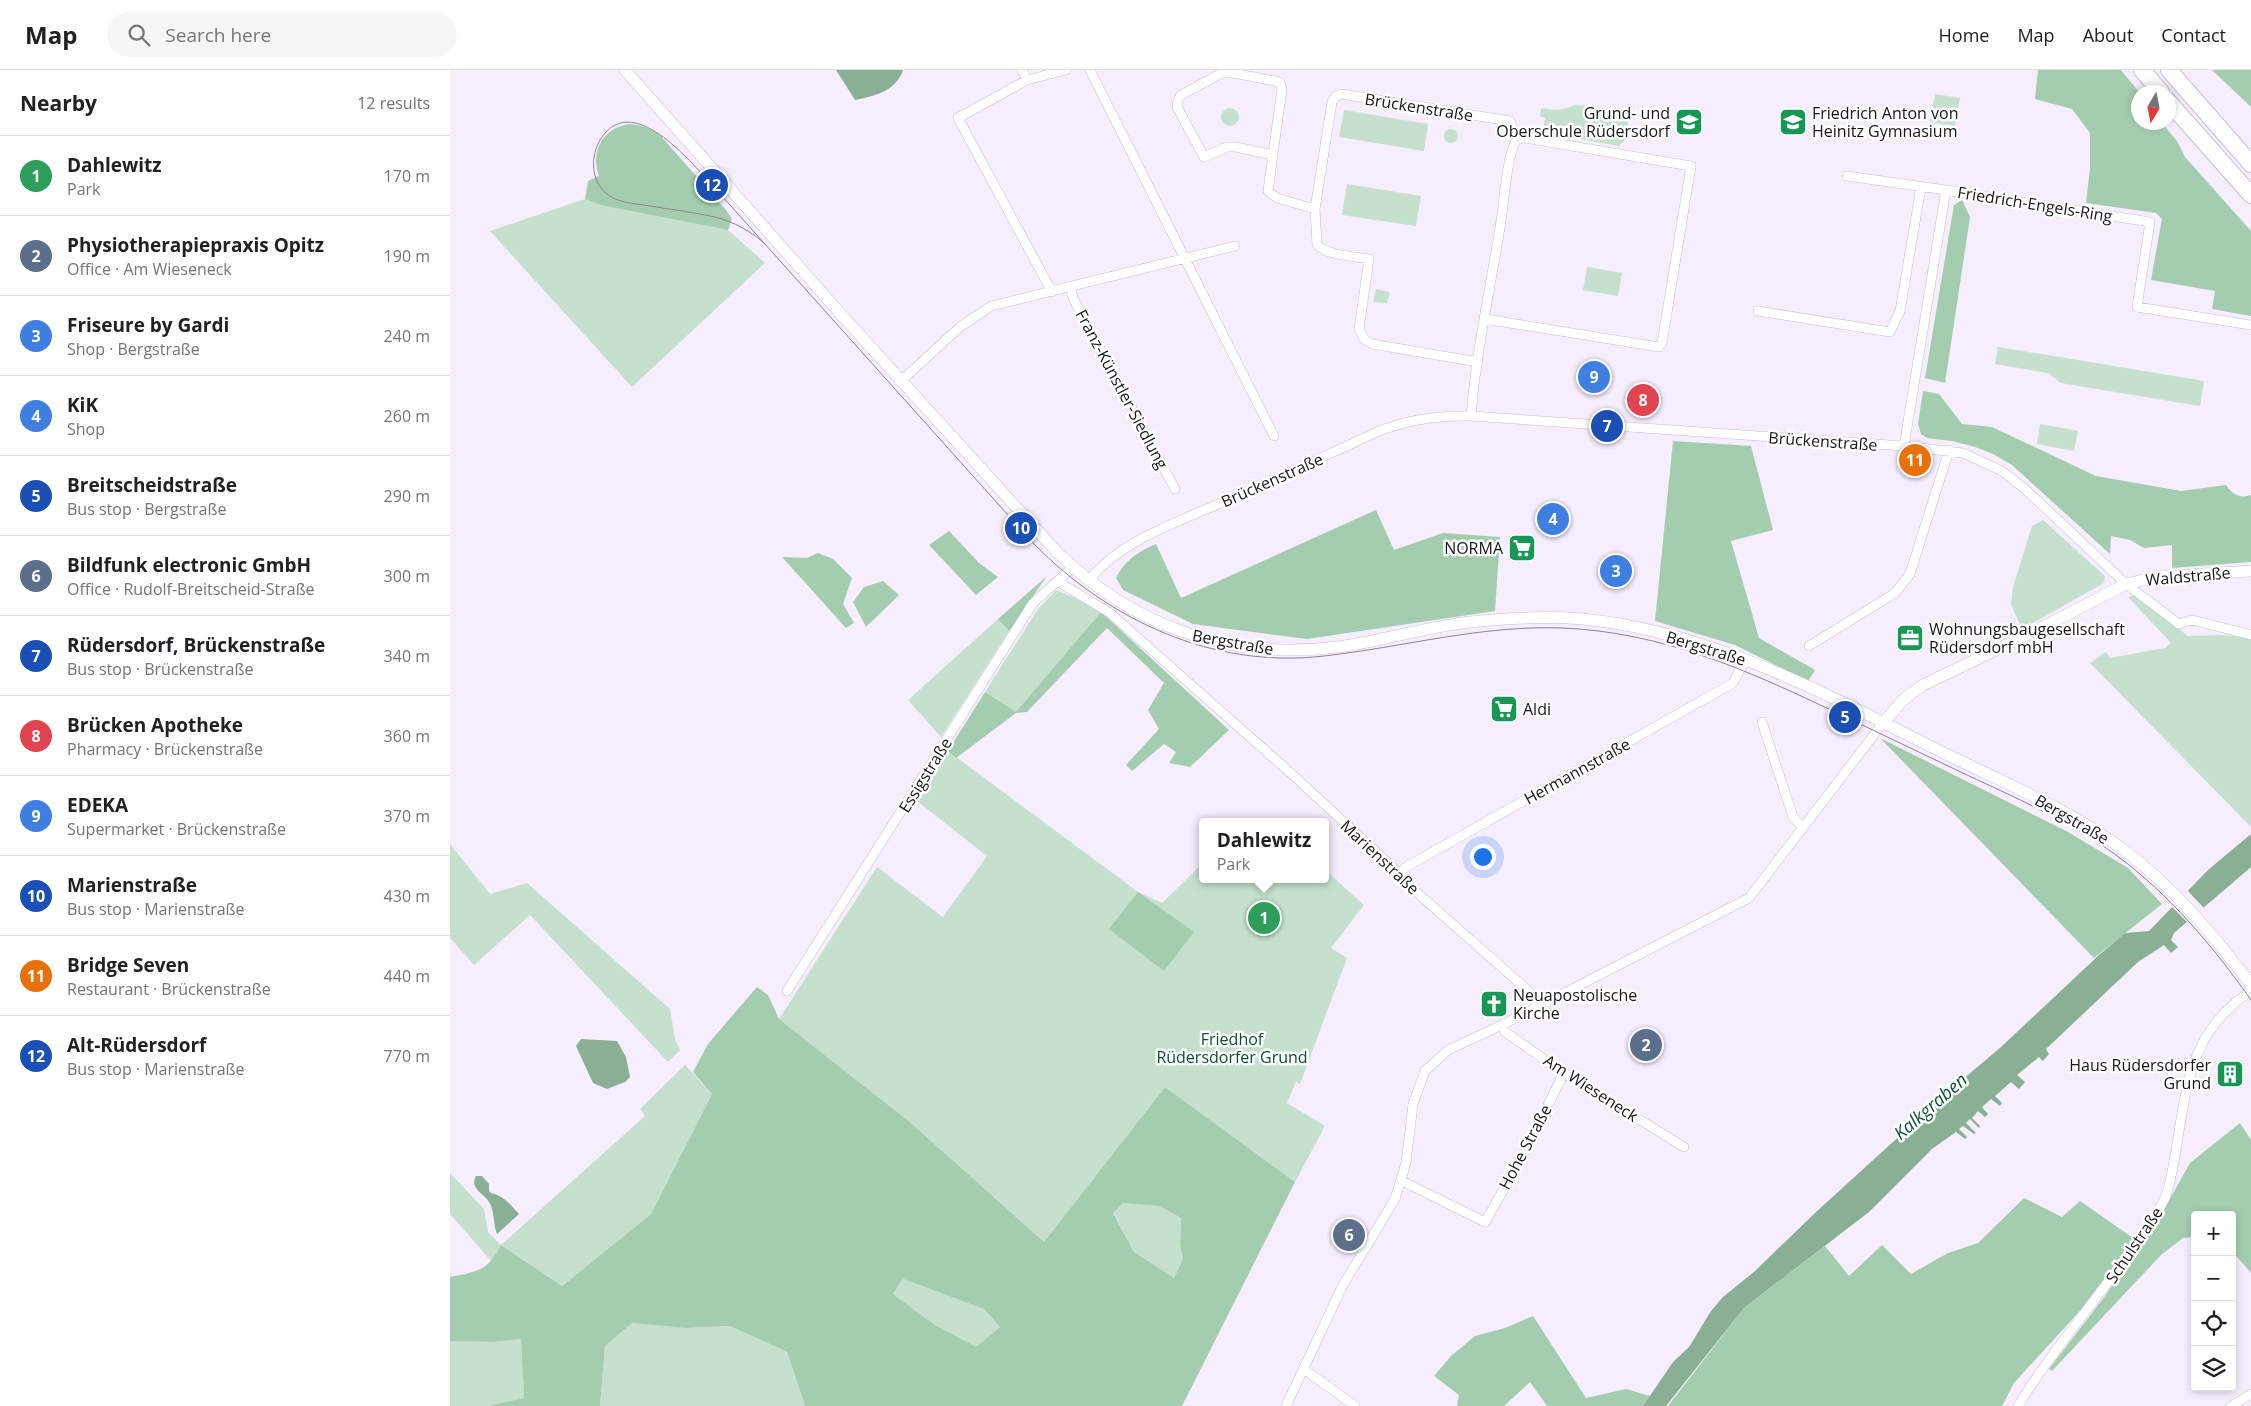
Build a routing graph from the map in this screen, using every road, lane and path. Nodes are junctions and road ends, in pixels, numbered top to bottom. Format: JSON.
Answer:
{"nodes":[{"id":1,"x":625,"y":70,"type":"edge"},
{"id":2,"x":1022,"y":70,"type":"edge"},
{"id":3,"x":1066,"y":70,"type":"edge"},
{"id":4,"x":1090,"y":70,"type":"edge"},
{"id":5,"x":2142,"y":70,"type":"edge"},
{"id":6,"x":2169,"y":70,"type":"edge"},
{"id":7,"x":1027,"y":80,"type":"junction"},
{"id":8,"x":2155,"y":85,"type":"edge"},
{"id":9,"x":2176,"y":110,"type":"edge"},
{"id":10,"x":1517,"y":139,"type":"junction"},
{"id":11,"x":1273,"y":155,"type":"junction"},
{"id":12,"x":2251,"y":164,"type":"edge"},
{"id":13,"x":1847,"y":176,"type":"dead end"},
{"id":14,"x":1921,"y":187,"type":"junction"},
{"id":15,"x":1946,"y":190,"type":"junction"},
{"id":16,"x":2251,"y":195,"type":"edge"},
{"id":17,"x":1315,"y":209,"type":"junction"},
{"id":18,"x":1235,"y":246,"type":"dead end"},
{"id":19,"x":1184,"y":257,"type":"junction"},
{"id":20,"x":1071,"y":288,"type":"junction"},
{"id":21,"x":1052,"y":292,"type":"junction"},
{"id":22,"x":1758,"y":311,"type":"dead end"},
{"id":23,"x":1485,"y":319,"type":"junction"},
{"id":24,"x":2251,"y":325,"type":"edge"},
{"id":25,"x":1478,"y":362,"type":"junction"},
{"id":26,"x":901,"y":381,"type":"junction"},
{"id":27,"x":1471,"y":416,"type":"junction"},
{"id":28,"x":1274,"y":436,"type":"dead end"},
{"id":29,"x":1904,"y":446,"type":"junction"},
{"id":30,"x":1948,"y":450,"type":"junction"},
{"id":31,"x":1175,"y":489,"type":"dead end"},
{"id":32,"x":1072,"y":567,"type":"junction"},
{"id":33,"x":2251,"y":571,"type":"edge"},
{"id":34,"x":1089,"y":580,"type":"junction"},
{"id":35,"x":1057,"y":582,"type":"junction"},
{"id":36,"x":2126,"y":584,"type":"junction"},
{"id":37,"x":2251,"y":635,"type":"edge"},
{"id":38,"x":1809,"y":646,"type":"dead end"},
{"id":39,"x":1746,"y":659,"type":"junction"},
{"id":40,"x":1762,"y":722,"type":"dead end"},
{"id":41,"x":1883,"y":723,"type":"junction"},
{"id":42,"x":1803,"y":828,"type":"junction"},
{"id":43,"x":1399,"y":874,"type":"junction"},
{"id":44,"x":2251,"y":985,"type":"edge"},
{"id":45,"x":787,"y":991,"type":"dead end"},
{"id":46,"x":2251,"y":991,"type":"edge"},
{"id":47,"x":1537,"y":1006,"type":"junction"},
{"id":48,"x":1502,"y":1025,"type":"junction"},
{"id":49,"x":1564,"y":1073,"type":"junction"},
{"id":50,"x":1684,"y":1147,"type":"dead end"},
{"id":51,"x":1402,"y":1181,"type":"junction"},
{"id":52,"x":1304,"y":1369,"type":"junction"},
{"id":53,"x":2251,"y":1394,"type":"edge"},
{"id":54,"x":1286,"y":1406,"type":"edge"},
{"id":55,"x":1354,"y":1406,"type":"edge"},
{"id":56,"x":2018,"y":1406,"type":"edge"},
{"id":57,"x":2231,"y":1406,"type":"edge"}],
"edges":[{"from":1,"to":26,"type":"street"},
{"from":2,"to":7,"type":"street"},
{"from":3,"to":7,"type":"street"},
{"from":4,"to":19,"type":"street"},
{"from":5,"to":8,"type":"highway"},
{"from":6,"to":12,"type":"highway"},
{"from":7,"to":21,"type":"street"},
{"from":9,"to":16,"type":"highway"},
{"from":10,"to":17,"type":"street","name":"Brückenstraße"},
{"from":10,"to":23,"type":"street"},
{"from":10,"to":23,"type":"street"},
{"from":11,"to":11,"type":"street"},
{"from":11,"to":17,"type":"street"},
{"from":13,"to":14,"type":"street"},
{"from":14,"to":15,"type":"street"},
{"from":14,"to":22,"type":"street"},
{"from":15,"to":24,"type":"street","name":"Friedrich-Engels-Ring"},
{"from":15,"to":29,"type":"street","name":"Friedrich-Engels-Ring"},
{"from":17,"to":25,"type":"street","name":"Brückenstraße"},
{"from":18,"to":19,"type":"street","name":"Franz-Künstler-Siedlung"},
{"from":19,"to":20,"type":"street","name":"Franz-Künstler-Siedlung"},
{"from":19,"to":28,"type":"street"},
{"from":20,"to":21,"type":"street","name":"Franz-Künstler-Siedlung"},
{"from":20,"to":31,"type":"street","name":"Franz-Künstler-Siedlung"},
{"from":21,"to":26,"type":"street","name":"Franz-Künstler-Siedlung"},
{"from":23,"to":25,"type":"street"},
{"from":25,"to":27,"type":"street"},
{"from":26,"to":32,"type":"street"},
{"from":27,"to":29,"type":"street","name":"Brückenstraße"},
{"from":27,"to":34,"type":"street","name":"Brückenstraße"},
{"from":29,"to":30,"type":"street","name":"Brückenstraße"},
{"from":30,"to":36,"type":"street","name":"Brückenstraße"},
{"from":30,"to":38,"type":"street"},
{"from":32,"to":34,"type":"street"},
{"from":32,"to":35,"type":"street","name":"Essigstraße"},
{"from":33,"to":36,"type":"street","name":"Waldstraße"},
{"from":34,"to":39,"type":"street","name":"Bergstraße"},
{"from":35,"to":43,"type":"street","name":"Marienstraße"},
{"from":35,"to":45,"type":"street","name":"Essigstraße"},
{"from":36,"to":37,"type":"street","name":"Brückenstraße"},
{"from":36,"to":41,"type":"street","name":"Waldstraße"},
{"from":39,"to":41,"type":"street","name":"Bergstraße"},
{"from":39,"to":43,"type":"street","name":"Hermannstraße"},
{"from":40,"to":42,"type":"street"},
{"from":41,"to":42,"type":"street"},
{"from":41,"to":44,"type":"street","name":"Bergstraße"},
{"from":42,"to":47,"type":"street"},
{"from":43,"to":47,"type":"street","name":"Marienstraße"},
{"from":46,"to":56,"type":"street","name":"Schulstraße"},
{"from":47,"to":48,"type":"street"},
{"from":48,"to":49,"type":"street","name":"Am Wieseneck"},
{"from":48,"to":51,"type":"street"},
{"from":49,"to":50,"type":"street","name":"Am Wieseneck"},
{"from":49,"to":51,"type":"street","name":"Hohe Straße"},
{"from":51,"to":52,"type":"street"},
{"from":52,"to":54,"type":"street"},
{"from":52,"to":55,"type":"street"},
{"from":53,"to":57,"type":"street"}]}
